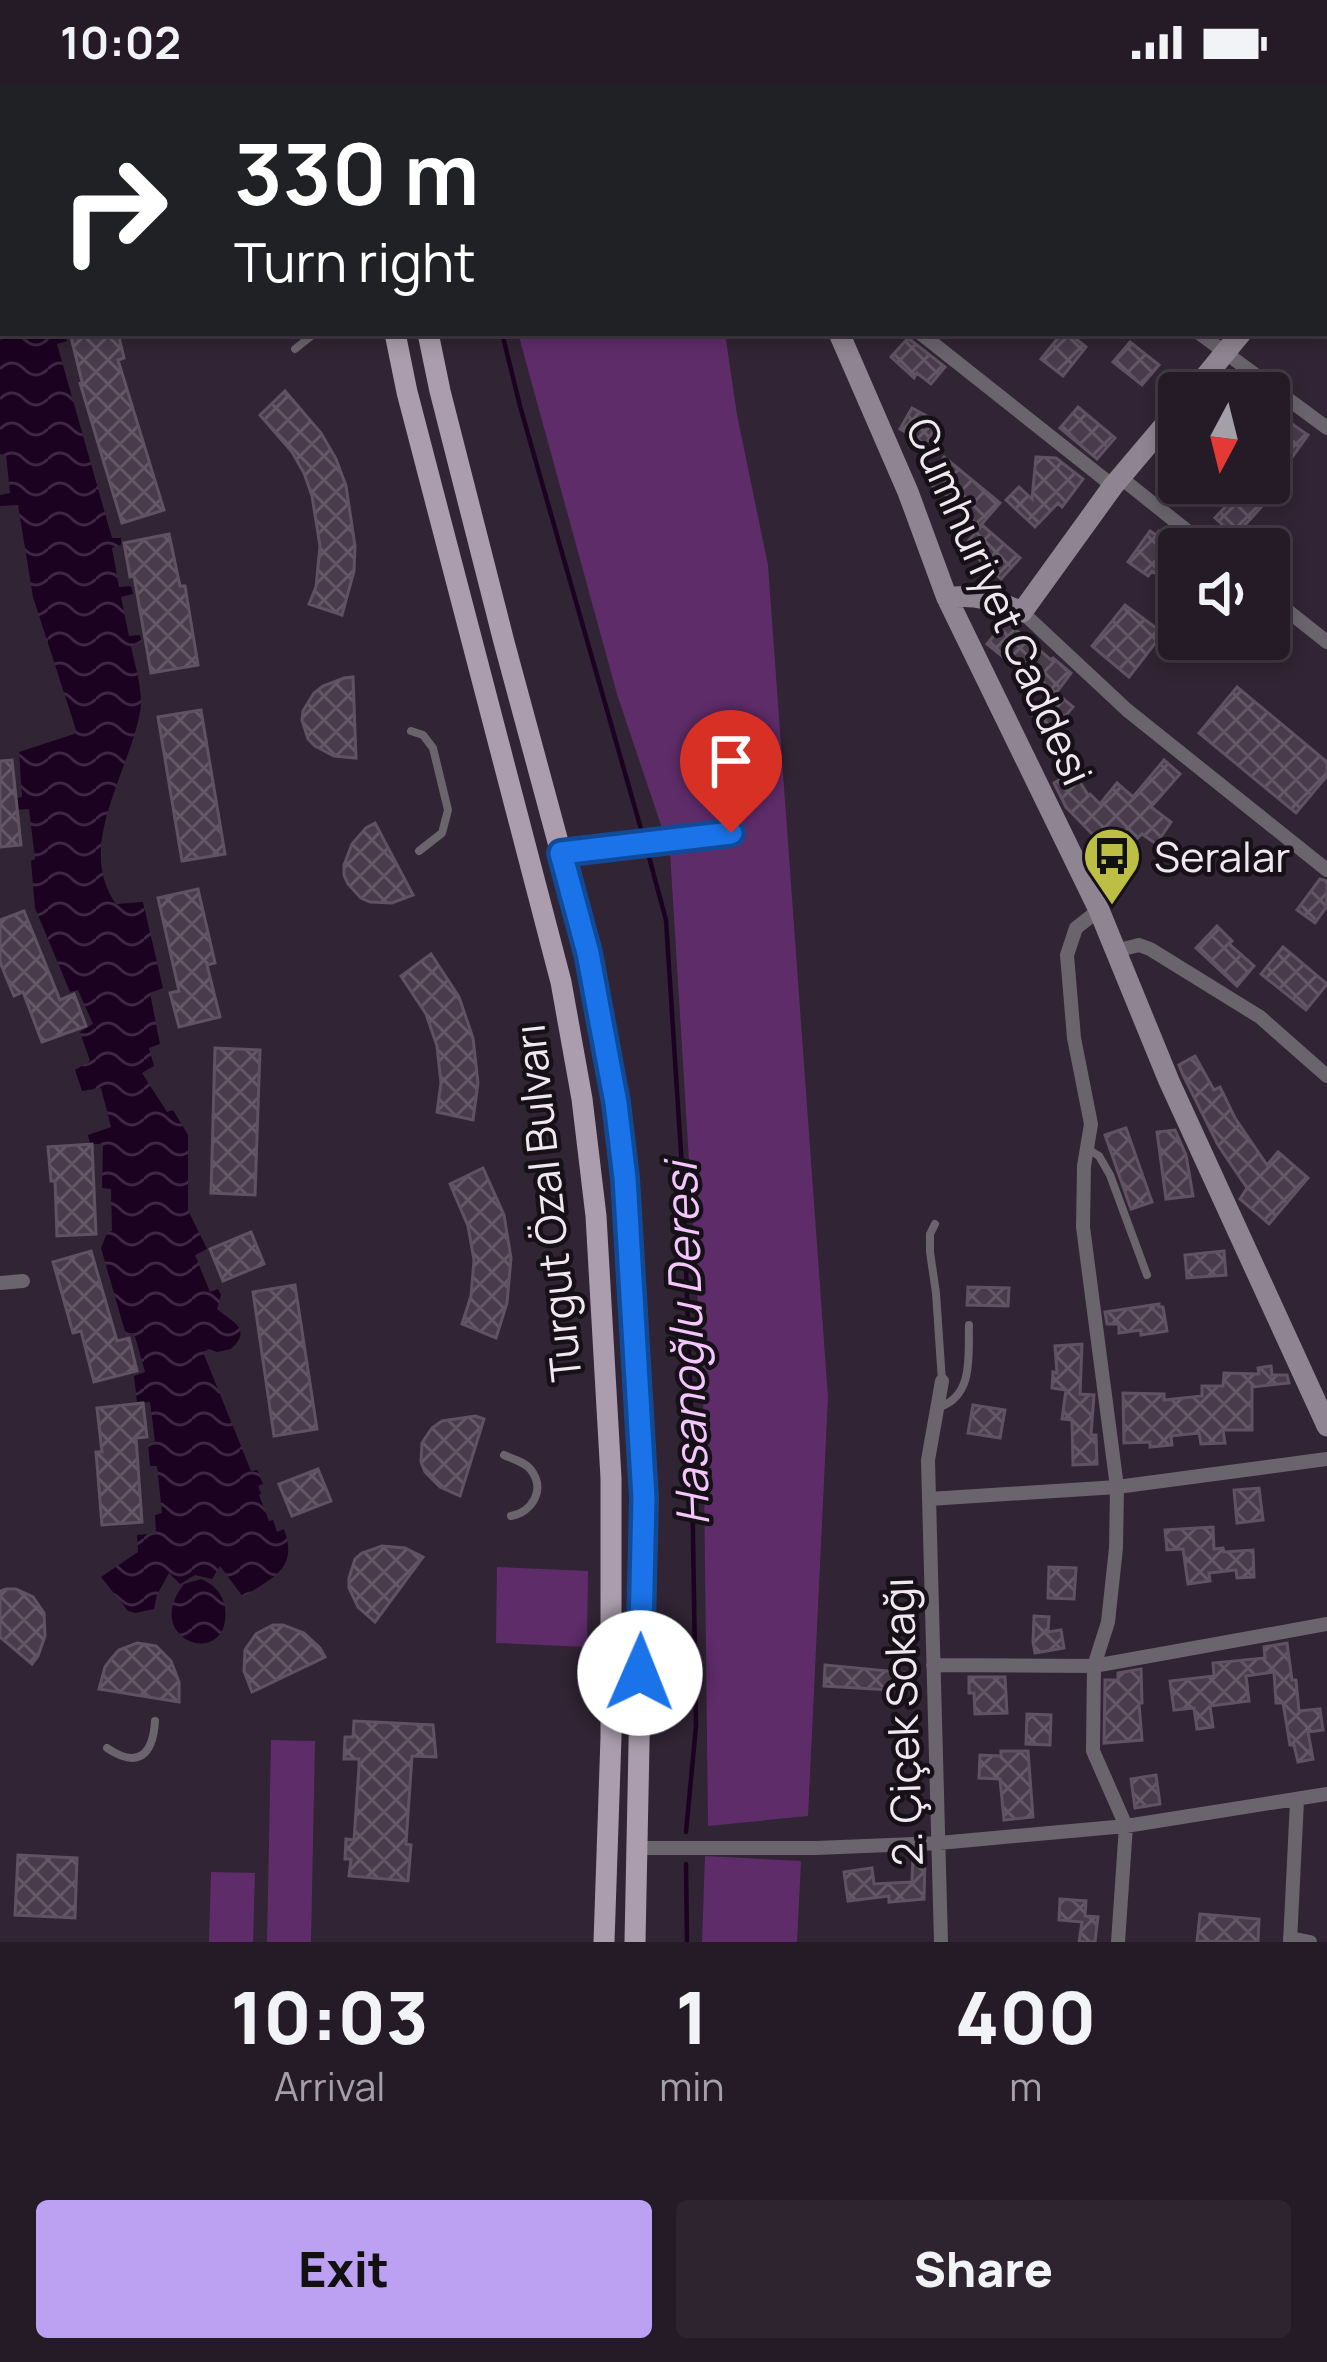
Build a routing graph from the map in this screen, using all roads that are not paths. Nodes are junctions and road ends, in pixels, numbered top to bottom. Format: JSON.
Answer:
{"nodes":[{"id":1,"x":311,"y":336,"type":"edge"},
{"id":2,"x":395,"y":336,"type":"edge"},
{"id":3,"x":429,"y":336,"type":"edge"},
{"id":4,"x":840,"y":336,"type":"edge"},
{"id":5,"x":924,"y":336,"type":"edge"},
{"id":6,"x":1203,"y":336,"type":"edge"},
{"id":7,"x":1239,"y":336,"type":"edge"},
{"id":8,"x":295,"y":349,"type":"dead end"},
{"id":9,"x":1225,"y":353,"type":"junction"},
{"id":10,"x":1209,"y":372,"type":"edge"},
{"id":11,"x":1327,"y":428,"type":"edge"},
{"id":12,"x":1158,"y":433,"type":"edge"},
{"id":13,"x":1117,"y":482,"type":"junction"},
{"id":14,"x":1181,"y":528,"type":"edge"},
{"id":15,"x":947,"y":598,"type":"junction"},
{"id":16,"x":1022,"y":612,"type":"junction"},
{"id":17,"x":1290,"y":613,"type":"edge"},
{"id":18,"x":1327,"y":642,"type":"edge"},
{"id":19,"x":411,"y":731,"type":"dead end"},
{"id":20,"x":731,"y":833,"type":"dead end"},
{"id":21,"x":418,"y":851,"type":"dead end"},
{"id":22,"x":561,"y":853,"type":"junction"},
{"id":23,"x":1327,"y":870,"type":"edge"},
{"id":24,"x":1099,"y":910,"type":"junction"},
{"id":25,"x":1115,"y":951,"type":"junction"},
{"id":26,"x":1327,"y":1076,"type":"edge"},
{"id":27,"x":1087,"y":1149,"type":"junction"},
{"id":28,"x":935,"y":1224,"type":"dead end"},
{"id":29,"x":1148,"y":1275,"type":"dead end"},
{"id":30,"x":23,"y":1280,"type":"dead end"},
{"id":31,"x":0,"y":1283,"type":"edge"},
{"id":32,"x":969,"y":1325,"type":"dead end"},
{"id":33,"x":942,"y":1381,"type":"joint"},
{"id":34,"x":1321,"y":1392,"type":"edge"},
{"id":35,"x":938,"y":1408,"type":"junction"},
{"id":36,"x":1327,"y":1426,"type":"edge"},
{"id":37,"x":504,"y":1455,"type":"dead end"},
{"id":38,"x":1327,"y":1459,"type":"edge"},
{"id":39,"x":1118,"y":1487,"type":"junction"},
{"id":40,"x":929,"y":1499,"type":"junction"},
{"id":41,"x":511,"y":1516,"type":"dead end"},
{"id":42,"x":1327,"y":1624,"type":"edge"},
{"id":43,"x":933,"y":1665,"type":"junction"},
{"id":44,"x":1094,"y":1666,"type":"junction"},
{"id":45,"x":155,"y":1720,"type":"dead end"},
{"id":46,"x":106,"y":1748,"type":"dead end"},
{"id":47,"x":1327,"y":1794,"type":"edge"},
{"id":48,"x":1297,"y":1801,"type":"junction"},
{"id":49,"x":1126,"y":1826,"type":"junction"},
{"id":50,"x":939,"y":1843,"type":"junction"},
{"id":51,"x":637,"y":1848,"type":"junction"},
{"id":52,"x":1290,"y":1940,"type":"edge"},
{"id":53,"x":604,"y":1942,"type":"edge"},
{"id":54,"x":635,"y":1942,"type":"edge"},
{"id":55,"x":941,"y":1942,"type":"edge"},
{"id":56,"x":1118,"y":1942,"type":"edge"},
{"id":57,"x":1310,"y":1942,"type":"edge"}],
"edges":[{"from":1,"to":8,"type":"lane"},
{"from":2,"to":53,"type":"main road","name":"Turgut Özal Bulvarı"},
{"from":3,"to":22,"type":"main road","name":"Turgut Özal Bulvarı"},
{"from":4,"to":15,"type":"main road","name":"Cumhuriyet Caddesi"},
{"from":5,"to":13,"type":"street"},
{"from":6,"to":9,"type":"street"},
{"from":7,"to":9,"type":"main road"},
{"from":9,"to":10,"type":"main road"},
{"from":9,"to":11,"type":"street"},
{"from":12,"to":13,"type":"main road"},
{"from":13,"to":14,"type":"street"},
{"from":13,"to":16,"type":"main road"},
{"from":15,"to":16,"type":"main road"},
{"from":15,"to":24,"type":"main road","name":"Cumhuriyet Caddesi"},
{"from":16,"to":23,"type":"street"},
{"from":17,"to":18,"type":"street"},
{"from":19,"to":21,"type":"lane"},
{"from":20,"to":22,"type":"lane"},
{"from":22,"to":51,"type":"main road","name":"Turgut Özal Bulvarı"},
{"from":24,"to":25,"type":"main road","name":"Cumhuriyet Caddesi"},
{"from":24,"to":27,"type":"street"},
{"from":25,"to":26,"type":"street"},
{"from":25,"to":34,"type":"main road","name":"Cumhuriyet Caddesi"},
{"from":27,"to":29,"type":"lane"},
{"from":27,"to":39,"type":"street"},
{"from":28,"to":33,"type":"lane"},
{"from":30,"to":31,"type":"street"},
{"from":32,"to":35,"type":"lane"},
{"from":33,"to":35,"type":"street","name":"2. Çiçek Sokağı"},
{"from":34,"to":36,"type":"main road","name":"Cumhuriyet Caddesi"},
{"from":35,"to":40,"type":"street","name":"2. Çiçek Sokağı"},
{"from":37,"to":41,"type":"lane"},
{"from":38,"to":39,"type":"street"},
{"from":39,"to":40,"type":"street"},
{"from":39,"to":44,"type":"street"},
{"from":40,"to":43,"type":"street","name":"2. Çiçek Sokağı"},
{"from":42,"to":44,"type":"street"},
{"from":43,"to":44,"type":"street"},
{"from":43,"to":50,"type":"street","name":"2. Çiçek Sokağı"},
{"from":44,"to":49,"type":"street"},
{"from":45,"to":46,"type":"lane"},
{"from":47,"to":48,"type":"street"},
{"from":48,"to":49,"type":"street"},
{"from":48,"to":52,"type":"street"},
{"from":49,"to":50,"type":"street"},
{"from":49,"to":56,"type":"street"},
{"from":50,"to":51,"type":"street"},
{"from":50,"to":55,"type":"street","name":"2. Çiçek Sokağı"},
{"from":51,"to":54,"type":"main road","name":"Turgut Özal Bulvarı"},
{"from":52,"to":57,"type":"street"}]}
